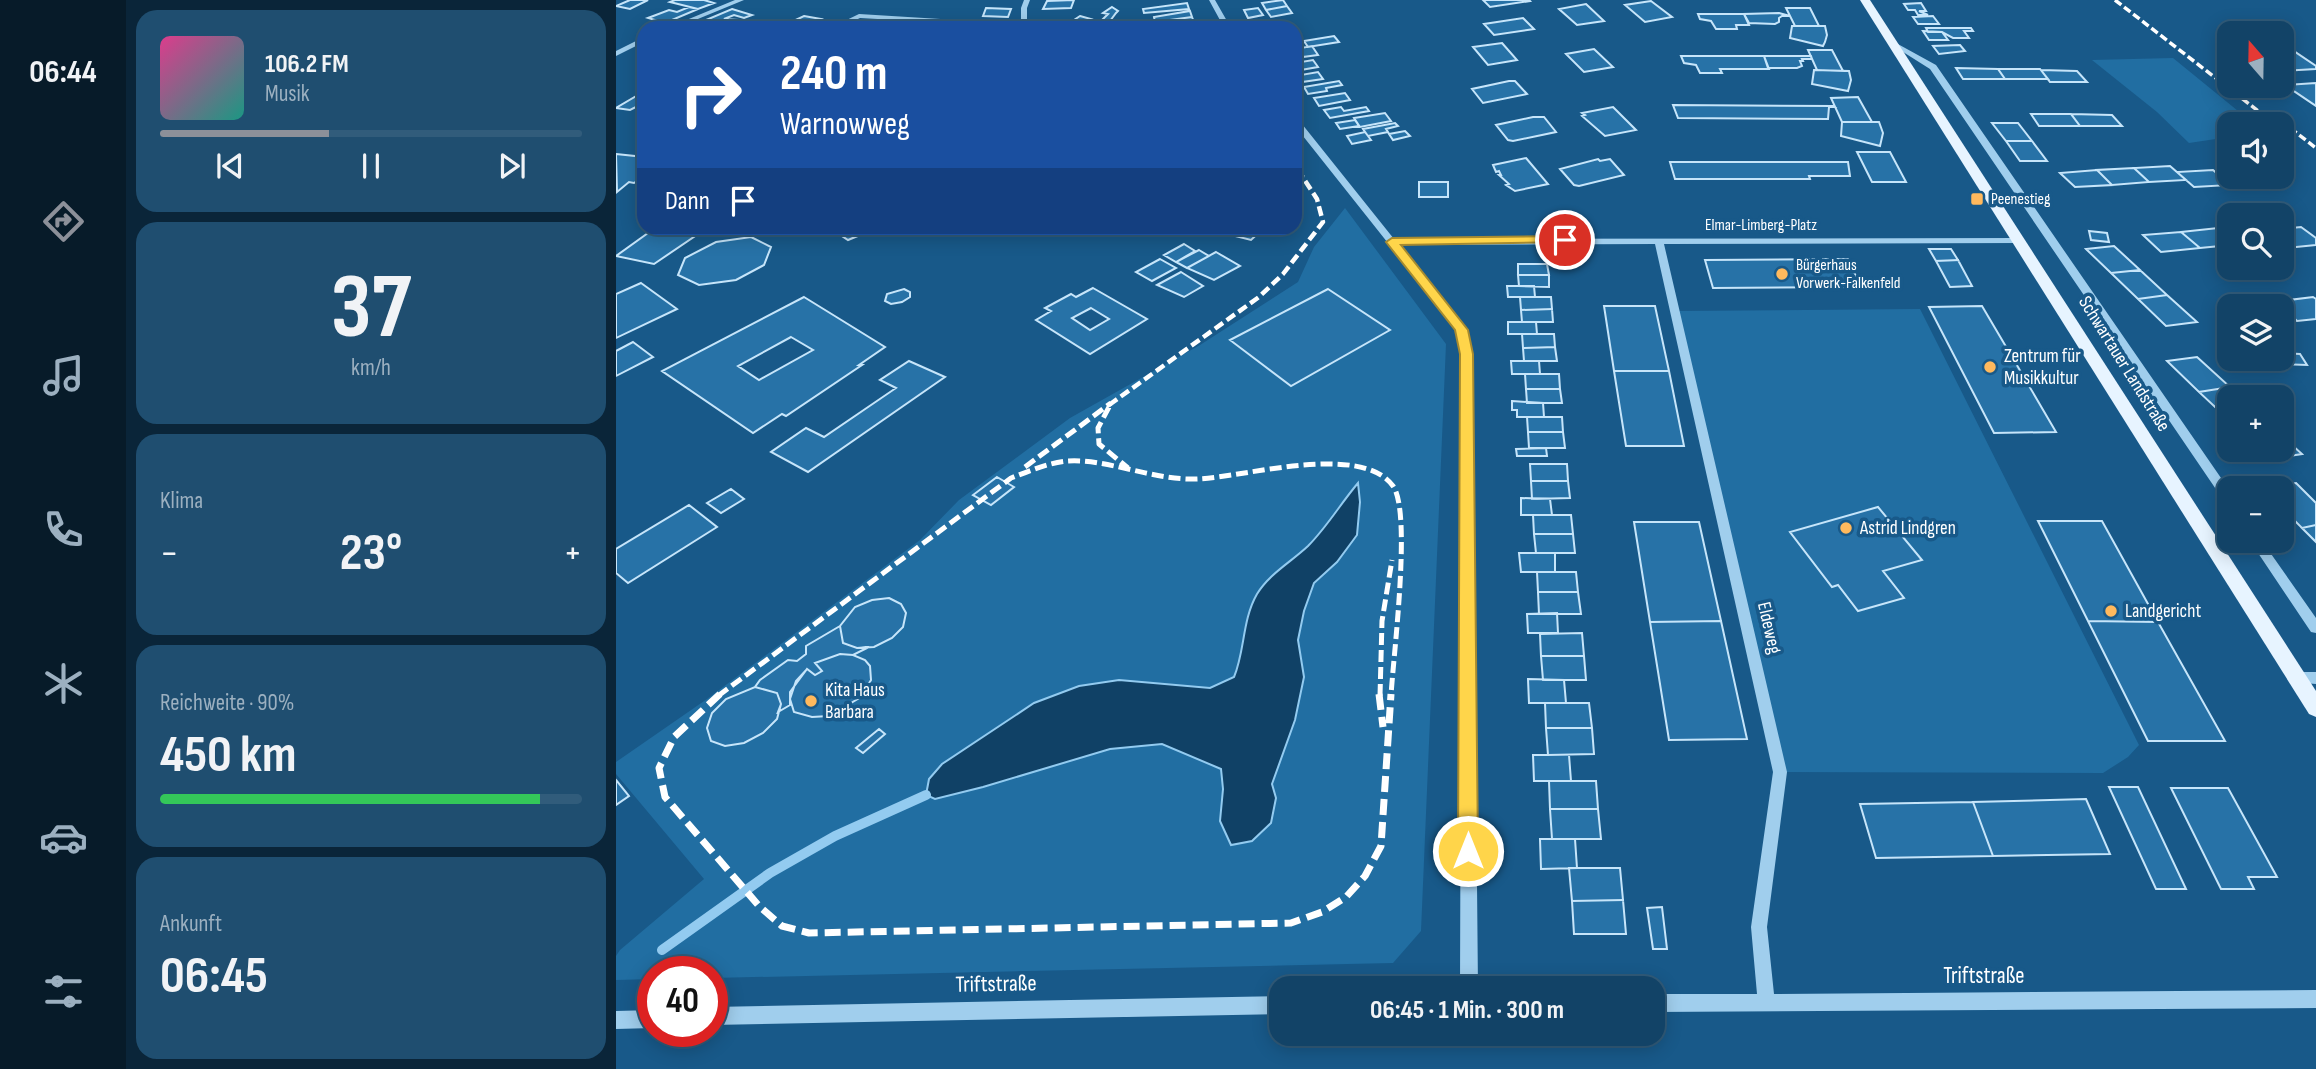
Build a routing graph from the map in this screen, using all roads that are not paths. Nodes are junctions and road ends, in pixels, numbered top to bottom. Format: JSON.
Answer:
{"nodes":[{"id":1,"x":741,"y":0,"type":"edge"},
{"id":2,"x":1027,"y":0,"type":"edge"},
{"id":3,"x":1212,"y":0,"type":"edge"},
{"id":4,"x":1865,"y":0,"type":"edge"},
{"id":5,"x":688,"y":21,"type":"edge"},
{"id":6,"x":848,"y":21,"type":"edge"},
{"id":7,"x":936,"y":21,"type":"edge"},
{"id":8,"x":1027,"y":21,"type":"edge"},
{"id":9,"x":1224,"y":21,"type":"edge"},
{"id":10,"x":637,"y":43,"type":"edge"},
{"id":11,"x":1894,"y":44,"type":"junction"},
{"id":12,"x":616,"y":54,"type":"edge"},
{"id":13,"x":1302,"y":130,"type":"edge"},
{"id":14,"x":2019,"y":240,"type":"junction"},
{"id":15,"x":1664,"y":241,"type":"junction"},
{"id":16,"x":1392,"y":242,"type":"junction"},
{"id":17,"x":2217,"y":482,"type":"edge"},
{"id":18,"x":2264,"y":553,"type":"edge"},
{"id":19,"x":2316,"y":628,"type":"edge"},
{"id":20,"x":2307,"y":678,"type":"edge"},
{"id":21,"x":2316,"y":708,"type":"edge"},
{"id":22,"x":1469,"y":976,"type":"edge"},
{"id":23,"x":2316,"y":999,"type":"edge"},
{"id":24,"x":1766,"y":1002,"type":"junction"},
{"id":25,"x":1665,"y":1003,"type":"edge"},
{"id":26,"x":1269,"y":1005,"type":"edge"},
{"id":27,"x":728,"y":1016,"type":"edge"},
{"id":28,"x":637,"y":1019,"type":"edge"},
{"id":29,"x":616,"y":1020,"type":"edge"}],
"edges":[{"from":1,"to":5,"type":"street"},
{"from":2,"to":8,"type":"street"},
{"from":3,"to":9,"type":"street"},
{"from":4,"to":11,"type":"main road","name":"Schwartauer Landstraße"},
{"from":6,"to":7,"type":"street"},
{"from":10,"to":12,"type":"street"},
{"from":11,"to":14,"type":"main road","name":"Schwartauer Landstraße"},
{"from":11,"to":17,"type":"street","name":"Schwartauer Landstraße"},
{"from":13,"to":16,"type":"street"},
{"from":14,"to":15,"type":"street","name":"Elmar-Limberg-Platz"},
{"from":14,"to":20,"type":"main road","name":"Schwartauer Landstraße"},
{"from":15,"to":16,"type":"street","name":"Elmar-Limberg-Platz"},
{"from":15,"to":24,"type":"street","name":"Eldeweg"},
{"from":16,"to":22,"type":"street"},
{"from":18,"to":19,"type":"street"},
{"from":20,"to":21,"type":"main road","name":"Schwartauer Landstraße"},
{"from":23,"to":24,"type":"street","name":"Triftstraße"},
{"from":24,"to":25,"type":"street","name":"Triftstraße"},
{"from":26,"to":27,"type":"street","name":"Triftstraße"},
{"from":28,"to":29,"type":"street"}]}
